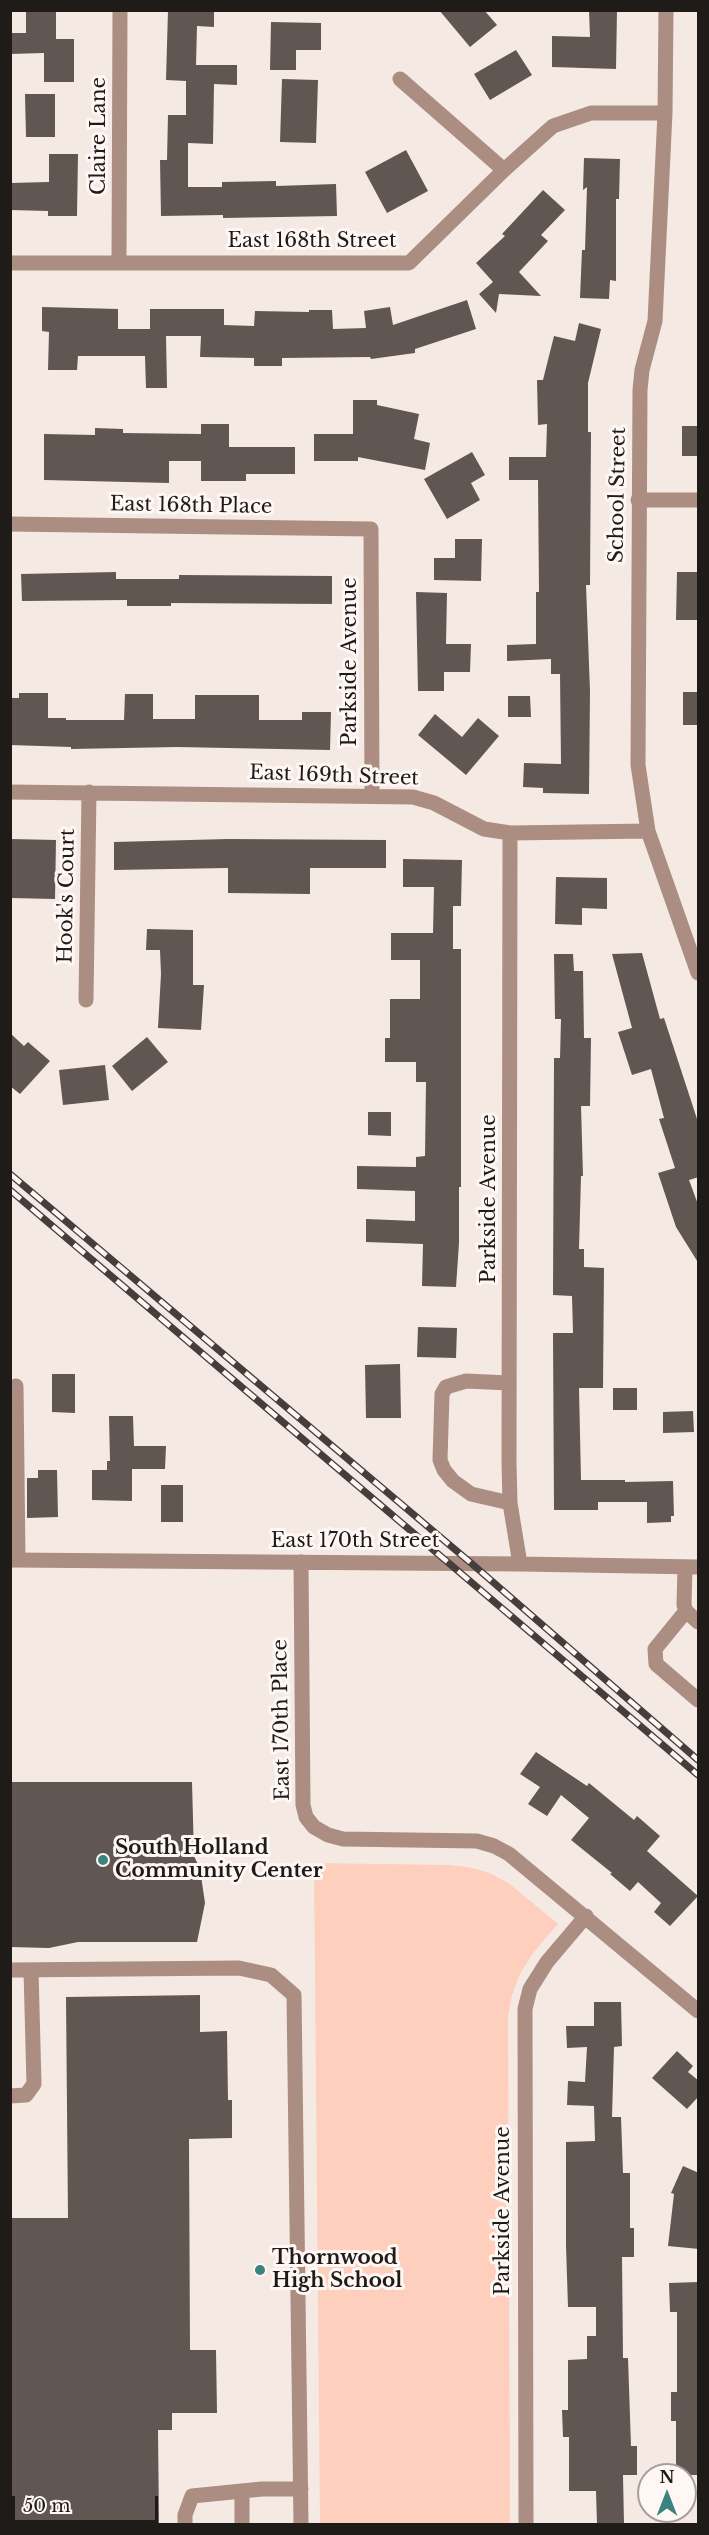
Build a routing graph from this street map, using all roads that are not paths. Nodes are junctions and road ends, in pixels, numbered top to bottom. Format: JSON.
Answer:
{"nodes":[{"id":1,"x":120,"y":10,"type":"edge"},
{"id":2,"x":666,"y":10,"type":"edge"},
{"id":3,"x":400,"y":79,"type":"dead end"},
{"id":4,"x":665,"y":113,"type":"junction"},
{"id":5,"x":504,"y":170,"type":"junction"},
{"id":6,"x":119,"y":261,"type":"junction"},
{"id":7,"x":10,"y":263,"type":"edge"},
{"id":8,"x":638,"y":500,"type":"junction"},
{"id":9,"x":699,"y":500,"type":"edge"},
{"id":10,"x":10,"y":524,"type":"edge"},
{"id":11,"x":371,"y":529,"type":"joint"},
{"id":12,"x":10,"y":792,"type":"edge"},
{"id":13,"x":90,"y":792,"type":"junction"},
{"id":14,"x":372,"y":795,"type":"junction"},
{"id":15,"x":648,"y":831,"type":"junction"},
{"id":16,"x":510,"y":833,"type":"junction"},
{"id":17,"x":699,"y":973,"type":"edge"},
{"id":18,"x":86,"y":1000,"type":"dead end"},
{"id":19,"x":509,"y":1383,"type":"junction"},
{"id":20,"x":16,"y":1386,"type":"dead end"},
{"id":21,"x":510,"y":1503,"type":"junction"},
{"id":22,"x":14,"y":1560,"type":"edge"},
{"id":23,"x":301,"y":1562,"type":"junction"},
{"id":24,"x":520,"y":1564,"type":"junction"},
{"id":25,"x":692,"y":1567,"type":"edge"},
{"id":26,"x":686,"y":1611,"type":"junction"},
{"id":27,"x":699,"y":1622,"type":"edge"},
{"id":28,"x":699,"y":1700,"type":"edge"},
{"id":29,"x":586,"y":1916,"type":"junction"},
{"id":30,"x":10,"y":1970,"type":"edge"},
{"id":31,"x":32,"y":1970,"type":"junction"},
{"id":32,"x":699,"y":2011,"type":"edge"},
{"id":33,"x":10,"y":2096,"type":"edge"},
{"id":34,"x":301,"y":2489,"type":"junction"},
{"id":35,"x":242,"y":2491,"type":"junction"},
{"id":36,"x":185,"y":2524,"type":"edge"},
{"id":37,"x":242,"y":2524,"type":"edge"},
{"id":38,"x":301,"y":2524,"type":"edge"},
{"id":39,"x":526,"y":2524,"type":"edge"}],
"edges":[{"from":1,"to":6,"type":"street","name":"Claire Lane"},
{"from":2,"to":4,"type":"street","name":"School Street"},
{"from":3,"to":5,"type":"street"},
{"from":4,"to":5,"type":"street","name":"East 168th Street"},
{"from":4,"to":8,"type":"street","name":"School Street"},
{"from":5,"to":6,"type":"street","name":"East 168th Street"},
{"from":6,"to":7,"type":"street","name":"East 168th Street"},
{"from":8,"to":9,"type":"street"},
{"from":8,"to":15,"type":"street","name":"School Street"},
{"from":10,"to":11,"type":"street","name":"East 168th Place"},
{"from":11,"to":14,"type":"street","name":"Parkside Avenue"},
{"from":12,"to":13,"type":"street","name":"East 169th Street"},
{"from":13,"to":14,"type":"street","name":"East 169th Street"},
{"from":13,"to":18,"type":"street","name":"Hook's Court"},
{"from":14,"to":16,"type":"street","name":"East 169th Street"},
{"from":15,"to":16,"type":"street","name":"East 169th Street"},
{"from":15,"to":17,"type":"street","name":"School Street"},
{"from":16,"to":19,"type":"street","name":"Parkside Avenue"},
{"from":19,"to":21,"type":"street","name":"Parkside Avenue"},
{"from":19,"to":21,"type":"street"},
{"from":20,"to":22,"type":"street"},
{"from":21,"to":24,"type":"street","name":"Parkside Avenue"},
{"from":22,"to":23,"type":"street","name":"East 170th Street"},
{"from":23,"to":24,"type":"street","name":"East 170th Street"},
{"from":23,"to":29,"type":"street","name":"East 170th Place"},
{"from":24,"to":25,"type":"street","name":"East 170th Street"},
{"from":25,"to":26,"type":"street"},
{"from":26,"to":27,"type":"street"},
{"from":26,"to":28,"type":"street"},
{"from":29,"to":32,"type":"street","name":"East 170th Place"},
{"from":29,"to":39,"type":"street","name":"Parkside Avenue"},
{"from":30,"to":31,"type":"street"},
{"from":31,"to":33,"type":"street"},
{"from":31,"to":34,"type":"street"},
{"from":34,"to":35,"type":"street"},
{"from":34,"to":38,"type":"street"},
{"from":35,"to":36,"type":"street"},
{"from":35,"to":37,"type":"street"}]}
